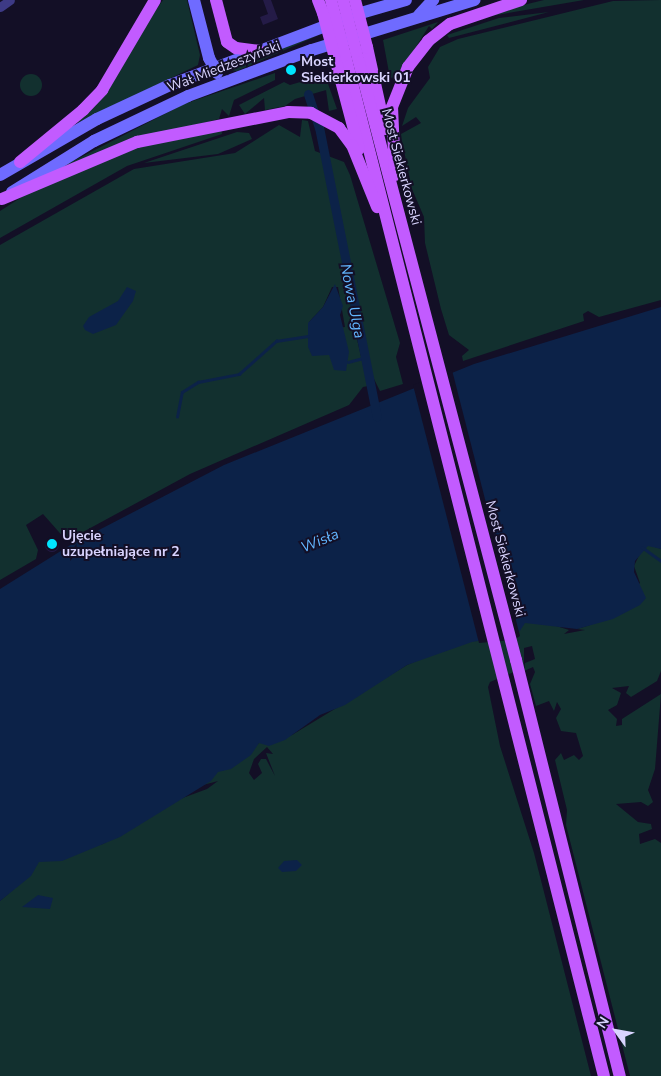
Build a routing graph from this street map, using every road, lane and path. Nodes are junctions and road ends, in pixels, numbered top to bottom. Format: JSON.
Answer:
{"nodes":[{"id":1,"x":10,"y":0,"type":"edge"},
{"id":2,"x":194,"y":0,"type":"edge"},
{"id":3,"x":216,"y":0,"type":"edge"},
{"id":4,"x":319,"y":0,"type":"edge"},
{"id":5,"x":331,"y":0,"type":"edge"},
{"id":6,"x":343,"y":0,"type":"edge"},
{"id":7,"x":355,"y":0,"type":"edge"},
{"id":8,"x":363,"y":0,"type":"edge"},
{"id":9,"x":406,"y":0,"type":"edge"},
{"id":10,"x":433,"y":0,"type":"edge"},
{"id":11,"x":475,"y":0,"type":"edge"},
{"id":12,"x":521,"y":0,"type":"edge"},
{"id":13,"x":153,"y":3,"type":"edge"},
{"id":14,"x":0,"y":7,"type":"edge"},
{"id":15,"x":419,"y":15,"type":"junction"},
{"id":16,"x":259,"y":51,"type":"junction"},
{"id":17,"x":357,"y":52,"type":"junction"},
{"id":18,"x":212,"y":68,"type":"junction"},
{"id":19,"x":228,"y":80,"type":"junction"},
{"id":20,"x":373,"y":127,"type":"junction"},
{"id":21,"x":20,"y":162,"type":"junction"},
{"id":22,"x":0,"y":175,"type":"edge"},
{"id":23,"x":370,"y":190,"type":"junction"},
{"id":24,"x":1,"y":200,"type":"edge"},
{"id":25,"x":407,"y":247,"type":"junction"},
{"id":26,"x":396,"y":258,"type":"junction"},
{"id":27,"x":604,"y":1076,"type":"edge"},
{"id":28,"x":620,"y":1076,"type":"edge"}],
"edges":[{"from":1,"to":14,"type":"street"},
{"from":2,"to":18,"type":"main road"},
{"from":3,"to":16,"type":"main road"},
{"from":4,"to":17,"type":"main road","bridge":true},
{"from":5,"to":17,"type":"main road","bridge":true},
{"from":6,"to":17,"type":"main road","bridge":true},
{"from":7,"to":17,"type":"main road","bridge":true},
{"from":8,"to":17,"type":"main road","bridge":true},
{"from":9,"to":16,"type":"main road","name":"Wał Miedzeszyński"},
{"from":10,"to":15,"type":"main road"},
{"from":11,"to":15,"type":"main road","name":"Wał Miedzeszyński"},
{"from":12,"to":20,"type":"main road"},
{"from":13,"to":21,"type":"main road"},
{"from":15,"to":19,"type":"main road","name":"Wał Miedzeszyński"},
{"from":16,"to":18,"type":"main road","name":"Wał Miedzeszyński"},
{"from":17,"to":20,"type":"main road","name":"Most Siekierkowski"},
{"from":17,"to":20,"type":"main road"},
{"from":18,"to":19,"type":"main road"},
{"from":18,"to":21,"type":"main road","name":"Wał Miedzeszyński"},
{"from":19,"to":24,"type":"main road","name":"Wał Miedzeszyński"},
{"from":20,"to":23,"type":"main road"},
{"from":20,"to":25,"type":"main road","name":"Most Siekierkowski"},
{"from":20,"to":25,"type":"main road"},
{"from":20,"to":26,"type":"main road","name":"Most Siekierkowski"},
{"from":21,"to":22,"type":"main road","name":"Wał Miedzeszyński"},
{"from":23,"to":24,"type":"main road"},
{"from":23,"to":26,"type":"main road"},
{"from":25,"to":28,"type":"main road","name":"Most Siekierkowski"},
{"from":26,"to":27,"type":"main road","name":"Most Siekierkowski"}]}
